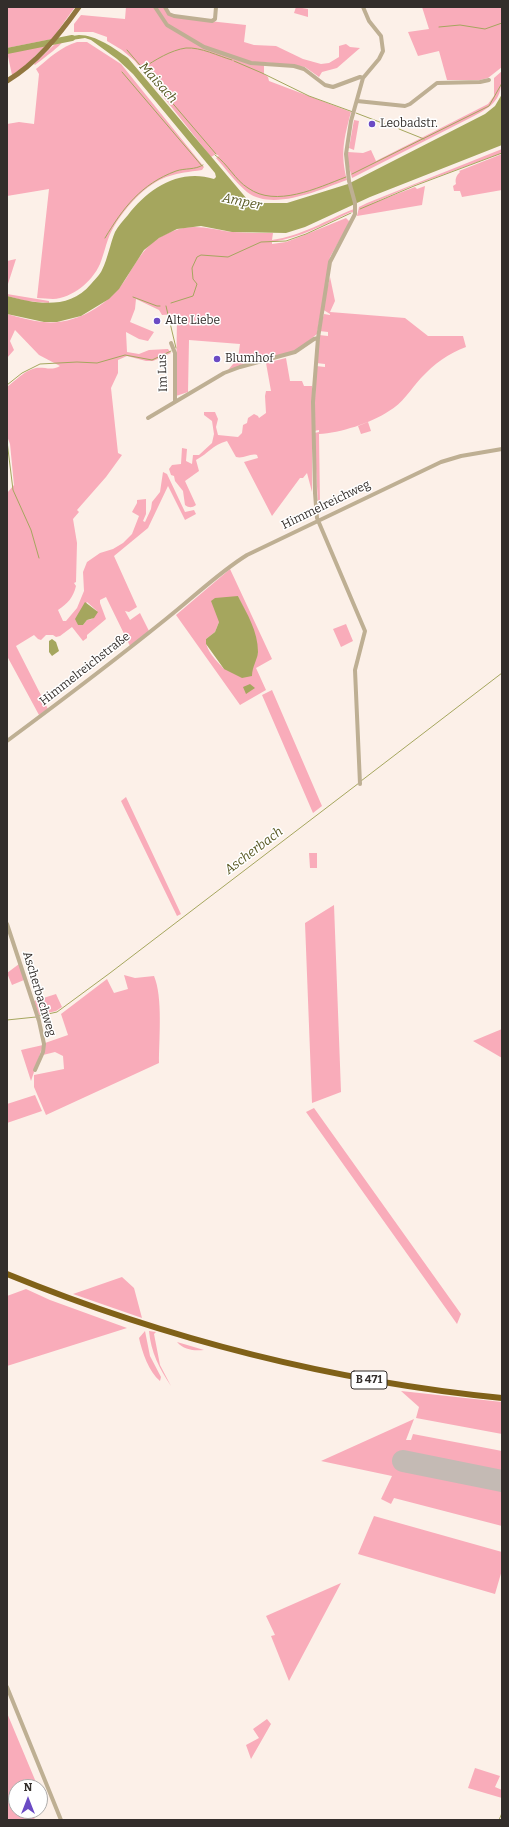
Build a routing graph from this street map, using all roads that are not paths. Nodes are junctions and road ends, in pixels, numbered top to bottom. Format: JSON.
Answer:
{"nodes":[{"id":1,"x":79,"y":7,"type":"edge"},
{"id":2,"x":155,"y":7,"type":"edge"},
{"id":3,"x":165,"y":7,"type":"edge"},
{"id":4,"x":216,"y":7,"type":"edge"},
{"id":5,"x":363,"y":7,"type":"edge"},
{"id":6,"x":363,"y":78,"type":"junction"},
{"id":7,"x":489,"y":80,"type":"dead end"},
{"id":8,"x":7,"y":81,"type":"edge"},
{"id":9,"x":356,"y":101,"type":"junction"},
{"id":10,"x":318,"y":338,"type":"junction"},
{"id":11,"x":171,"y":343,"type":"dead end"},
{"id":12,"x":175,"y":402,"type":"junction"},
{"id":13,"x":148,"y":418,"type":"dead end"},
{"id":14,"x":502,"y":449,"type":"edge"},
{"id":15,"x":318,"y":520,"type":"junction"},
{"id":16,"x":175,"y":612,"type":"joint"},
{"id":17,"x":7,"y":741,"type":"edge"},
{"id":18,"x":360,"y":782,"type":"dead end"},
{"id":19,"x":7,"y":924,"type":"edge"},
{"id":20,"x":35,"y":1070,"type":"dead end"},
{"id":21,"x":7,"y":1274,"type":"edge"},
{"id":22,"x":502,"y":1398,"type":"edge"},
{"id":23,"x":7,"y":1687,"type":"edge"},
{"id":24,"x":61,"y":1820,"type":"edge"}],
"edges":[{"from":1,"to":8,"type":"main road"},
{"from":2,"to":6,"type":"street"},
{"from":3,"to":4,"type":"street"},
{"from":5,"to":6,"type":"street"},
{"from":6,"to":9,"type":"street"},
{"from":7,"to":9,"type":"street"},
{"from":9,"to":10,"type":"street"},
{"from":10,"to":12,"type":"street","name":"Im Lus"},
{"from":10,"to":15,"type":"street"},
{"from":11,"to":12,"type":"street","name":"Im Lus"},
{"from":12,"to":13,"type":"street","name":"Im Lus"},
{"from":14,"to":15,"type":"street","name":"Himmelreichweg"},
{"from":15,"to":16,"type":"street","name":"Himmelreichweg"},
{"from":15,"to":18,"type":"street"},
{"from":16,"to":17,"type":"street","name":"Himmelreichstraße"},
{"from":19,"to":20,"type":"street","name":"Ascherbachweg"},
{"from":21,"to":22,"type":"highway","number":"B 471"},
{"from":23,"to":24,"type":"street"}]}
